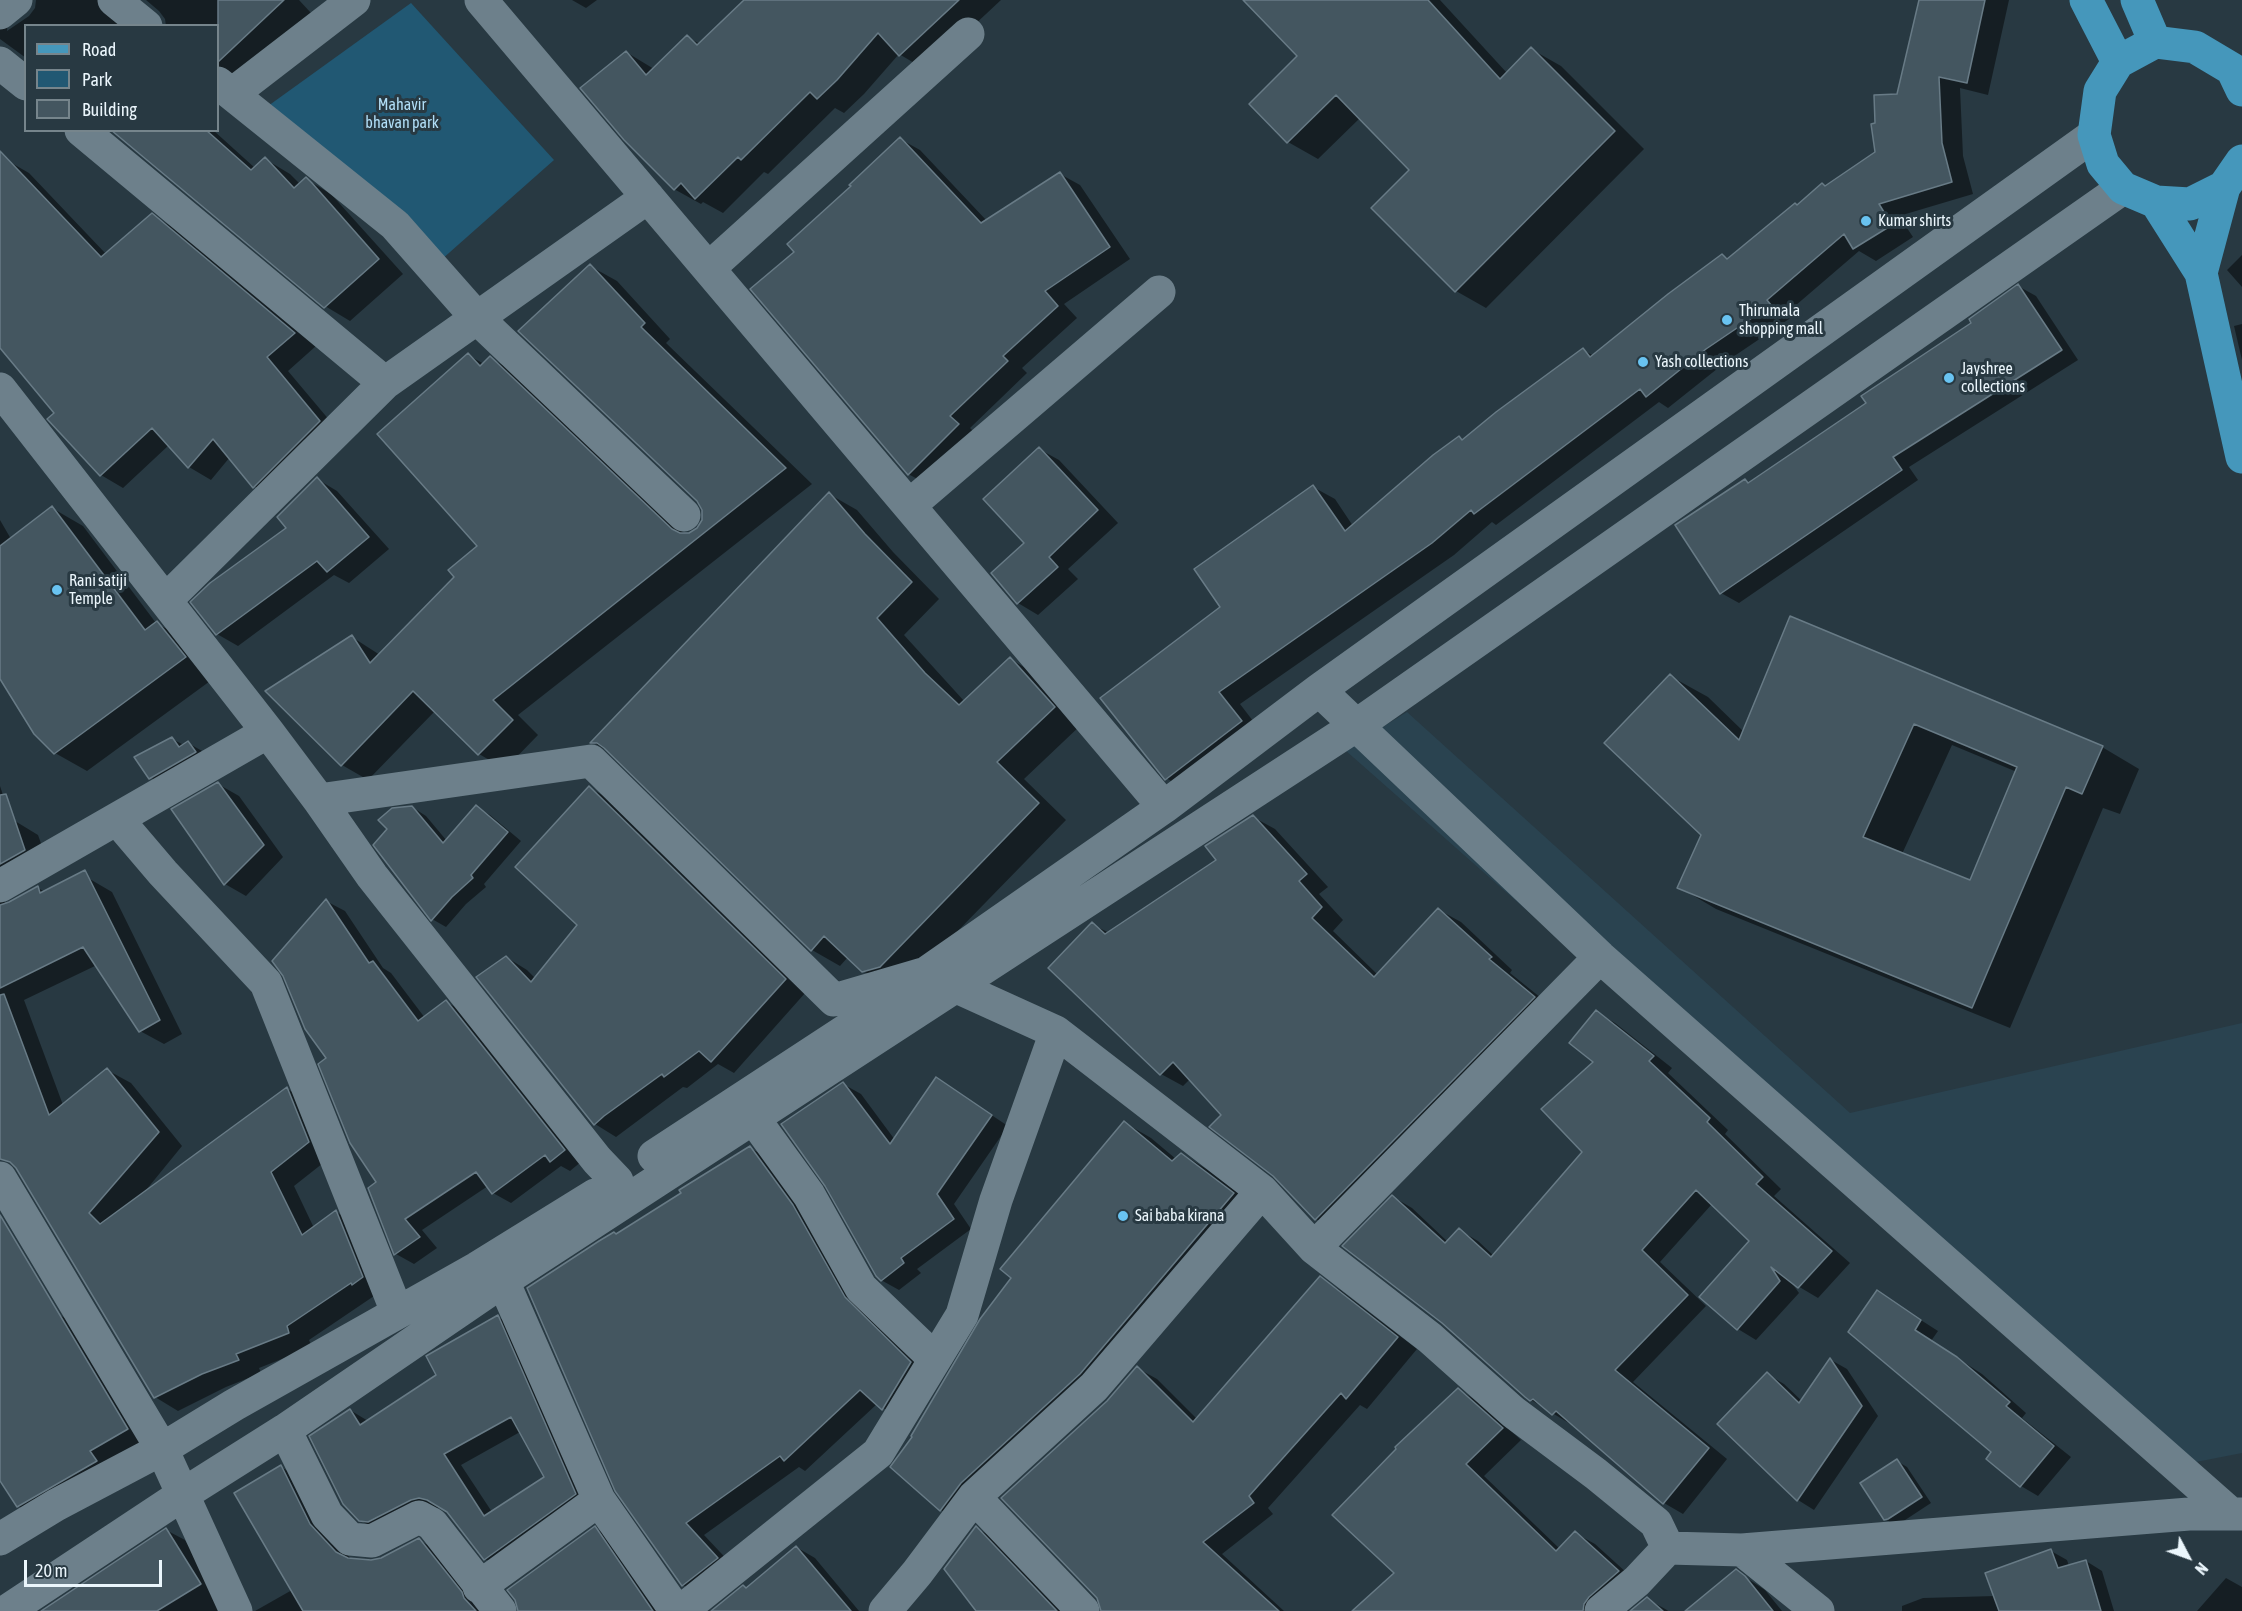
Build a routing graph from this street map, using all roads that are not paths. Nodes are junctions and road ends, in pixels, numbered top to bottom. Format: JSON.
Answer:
{"nodes":[{"id":1,"x":16,"y":0,"type":"edge"},
{"id":2,"x":114,"y":0,"type":"edge"},
{"id":3,"x":354,"y":0,"type":"edge"},
{"id":4,"x":481,"y":0,"type":"edge"},
{"id":5,"x":2086,"y":0,"type":"edge"},
{"id":6,"x":2136,"y":0,"type":"edge"},
{"id":7,"x":0,"y":12,"type":"edge"},
{"id":8,"x":144,"y":24,"type":"edge"},
{"id":9,"x":968,"y":34,"type":"dead end"},
{"id":10,"x":2155,"y":42,"type":"junction"},
{"id":11,"x":2118,"y":62,"type":"junction"},
{"id":12,"x":0,"y":63,"type":"edge"},
{"id":13,"x":2239,"y":75,"type":"edge"},
{"id":14,"x":24,"y":82,"type":"edge"},
{"id":15,"x":225,"y":88,"type":"edge"},
{"id":16,"x":83,"y":132,"type":"edge"},
{"id":17,"x":2094,"y":135,"type":"junction"},
{"id":18,"x":2233,"y":174,"type":"edge"},
{"id":19,"x":2122,"y":188,"type":"junction"},
{"id":20,"x":648,"y":197,"type":"junction"},
{"id":21,"x":2156,"y":202,"type":"junction"},
{"id":22,"x":709,"y":268,"type":"junction"},
{"id":23,"x":2201,"y":273,"type":"junction"},
{"id":24,"x":1159,"y":292,"type":"dead end"},
{"id":25,"x":478,"y":319,"type":"junction"},
{"id":26,"x":385,"y":383,"type":"junction"},
{"id":27,"x":0,"y":389,"type":"edge"},
{"id":28,"x":2242,"y":457,"type":"edge"},
{"id":29,"x":910,"y":505,"type":"junction"},
{"id":30,"x":684,"y":515,"type":"dead end"},
{"id":31,"x":166,"y":600,"type":"junction"},
{"id":32,"x":1319,"y":690,"type":"junction"},
{"id":33,"x":1357,"y":725,"type":"junction"},
{"id":34,"x":268,"y":732,"type":"junction"},
{"id":35,"x":320,"y":800,"type":"junction"},
{"id":36,"x":1164,"y":807,"type":"junction"},
{"id":37,"x":117,"y":819,"type":"junction"},
{"id":38,"x":0,"y":886,"type":"edge"},
{"id":39,"x":1600,"y":957,"type":"junction"},
{"id":40,"x":926,"y":973,"type":"junction"},
{"id":41,"x":956,"y":987,"type":"junction"},
{"id":42,"x":1056,"y":1032,"type":"junction"},
{"id":43,"x":746,"y":1108,"type":"junction"},
{"id":44,"x":0,"y":1178,"type":"edge"},
{"id":45,"x":617,"y":1181,"type":"junction"},
{"id":46,"x":1262,"y":1191,"type":"junction"},
{"id":47,"x":1314,"y":1248,"type":"junction"},
{"id":48,"x":490,"y":1275,"type":"junction"},
{"id":49,"x":397,"y":1312,"type":"junction"},
{"id":50,"x":935,"y":1359,"type":"junction"},
{"id":51,"x":285,"y":1430,"type":"junction"},
{"id":52,"x":162,"y":1449,"type":"junction"},
{"id":53,"x":182,"y":1495,"type":"junction"},
{"id":54,"x":974,"y":1497,"type":"junction"},
{"id":55,"x":599,"y":1500,"type":"junction"},
{"id":56,"x":2236,"y":1514,"type":"edge"},
{"id":57,"x":0,"y":1539,"type":"edge"},
{"id":58,"x":1668,"y":1548,"type":"junction"},
{"id":59,"x":1742,"y":1550,"type":"junction"},
{"id":60,"x":489,"y":1599,"type":"edge"},
{"id":61,"x":7,"y":1611,"type":"edge"},
{"id":62,"x":236,"y":1611,"type":"edge"},
{"id":63,"x":676,"y":1611,"type":"edge"},
{"id":64,"x":681,"y":1611,"type":"edge"},
{"id":65,"x":885,"y":1611,"type":"edge"},
{"id":66,"x":1083,"y":1611,"type":"edge"},
{"id":67,"x":1601,"y":1611,"type":"edge"},
{"id":68,"x":1818,"y":1611,"type":"edge"}],
"edges":[{"from":1,"to":7,"type":"street"},
{"from":2,"to":8,"type":"street"},
{"from":3,"to":15,"type":"street"},
{"from":4,"to":20,"type":"street"},
{"from":5,"to":11,"type":"main road"},
{"from":6,"to":10,"type":"main road"},
{"from":9,"to":22,"type":"street"},
{"from":10,"to":11,"type":"main road"},
{"from":10,"to":13,"type":"main road"},
{"from":11,"to":17,"type":"main road"},
{"from":12,"to":14,"type":"street"},
{"from":15,"to":25,"type":"street"},
{"from":16,"to":26,"type":"street"},
{"from":17,"to":19,"type":"main road"},
{"from":17,"to":32,"type":"street"},
{"from":18,"to":21,"type":"main road"},
{"from":18,"to":23,"type":"main road"},
{"from":19,"to":21,"type":"main road"},
{"from":19,"to":33,"type":"street"},
{"from":20,"to":22,"type":"street"},
{"from":20,"to":25,"type":"street"},
{"from":21,"to":23,"type":"main road"},
{"from":22,"to":29,"type":"street"},
{"from":23,"to":28,"type":"main road"},
{"from":24,"to":29,"type":"street"},
{"from":25,"to":26,"type":"street"},
{"from":25,"to":30,"type":"street"},
{"from":26,"to":31,"type":"street"},
{"from":27,"to":31,"type":"street"},
{"from":29,"to":36,"type":"street"},
{"from":31,"to":34,"type":"street"},
{"from":32,"to":33,"type":"street"},
{"from":32,"to":36,"type":"street"},
{"from":33,"to":39,"type":"street"},
{"from":33,"to":41,"type":"street"},
{"from":34,"to":35,"type":"street"},
{"from":34,"to":37,"type":"street"},
{"from":35,"to":40,"type":"street"},
{"from":35,"to":45,"type":"street"},
{"from":36,"to":40,"type":"street"},
{"from":37,"to":38,"type":"street"},
{"from":37,"to":49,"type":"street"},
{"from":39,"to":47,"type":"street"},
{"from":39,"to":56,"type":"street"},
{"from":40,"to":41,"type":"street"},
{"from":40,"to":43,"type":"street"},
{"from":41,"to":42,"type":"street"},
{"from":41,"to":43,"type":"street"},
{"from":42,"to":46,"type":"street"},
{"from":42,"to":50,"type":"street"},
{"from":43,"to":45,"type":"street"},
{"from":43,"to":48,"type":"street"},
{"from":43,"to":50,"type":"street"},
{"from":44,"to":52,"type":"street"},
{"from":45,"to":48,"type":"street"},
{"from":46,"to":47,"type":"street"},
{"from":46,"to":54,"type":"street"},
{"from":47,"to":58,"type":"street"},
{"from":48,"to":49,"type":"street"},
{"from":48,"to":51,"type":"street"},
{"from":48,"to":55,"type":"street"},
{"from":49,"to":52,"type":"street"},
{"from":50,"to":64,"type":"street"},
{"from":51,"to":53,"type":"street"},
{"from":51,"to":60,"type":"street"},
{"from":52,"to":53,"type":"street"},
{"from":52,"to":57,"type":"street"},
{"from":53,"to":61,"type":"street"},
{"from":53,"to":62,"type":"street"},
{"from":54,"to":65,"type":"street"},
{"from":54,"to":66,"type":"street"},
{"from":55,"to":60,"type":"street"},
{"from":55,"to":63,"type":"street"},
{"from":56,"to":59,"type":"street"},
{"from":58,"to":59,"type":"street"},
{"from":58,"to":67,"type":"street"},
{"from":59,"to":68,"type":"street"}]}
